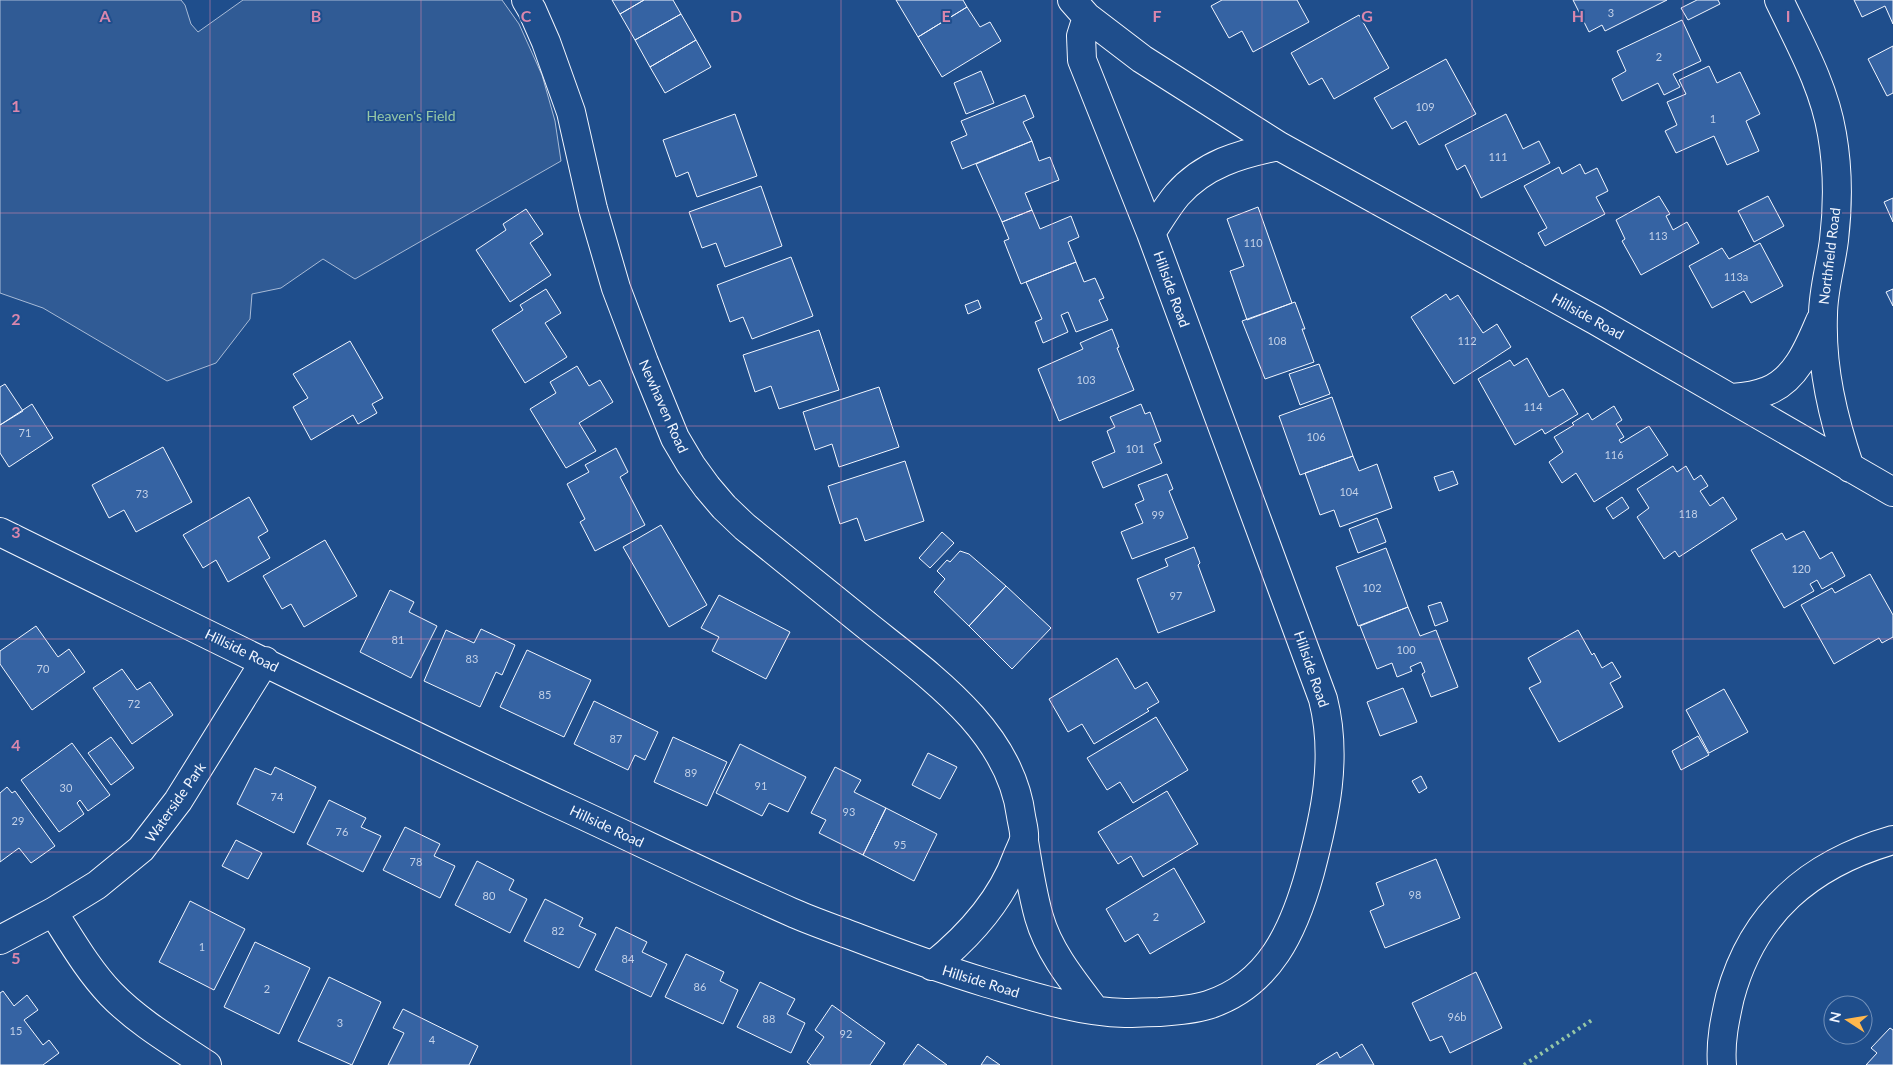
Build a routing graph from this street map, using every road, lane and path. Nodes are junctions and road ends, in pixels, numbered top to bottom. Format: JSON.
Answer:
{"nodes":[{"id":1,"x":526,"y":0,"type":"edge"},
{"id":2,"x":1779,"y":0,"type":"edge"},
{"id":3,"x":1080,"y":9,"type":"edge"},
{"id":4,"x":1279,"y":146,"type":"junction"},
{"id":5,"x":1151,"y":233,"type":"junction"},
{"id":6,"x":1822,"y":314,"type":"junction"},
{"id":7,"x":1732,"y":398,"type":"junction"},
{"id":8,"x":1850,"y":468,"type":"junction"},
{"id":9,"x":1893,"y":492,"type":"edge"},
{"id":10,"x":0,"y":532,"type":"edge"},
{"id":11,"x":265,"y":661,"type":"junction"},
{"id":12,"x":1024,"y":839,"type":"junction"},
{"id":13,"x":1893,"y":840,"type":"edge"},
{"id":14,"x":53,"y":912,"type":"junction"},
{"id":15,"x":0,"y":940,"type":"edge"},
{"id":16,"x":932,"y":966,"type":"junction"},
{"id":17,"x":1095,"y":1010,"type":"junction"},
{"id":18,"x":206,"y":1065,"type":"edge"},
{"id":19,"x":1722,"y":1065,"type":"edge"}],
"edges":[{"from":1,"to":12,"type":"street","name":"Newhaven Road"},
{"from":2,"to":6,"type":"street","name":"Northfield Road"},
{"from":3,"to":4,"type":"street","name":"Hillside Road"},
{"from":3,"to":5,"type":"street","name":"Hillside Road"},
{"from":4,"to":5,"type":"street","name":"Hillside Road"},
{"from":4,"to":7,"type":"street","name":"Hillside Road"},
{"from":5,"to":17,"type":"street","name":"Hillside Road"},
{"from":6,"to":7,"type":"street","name":"Northfield Road"},
{"from":6,"to":8,"type":"street","name":"Northfield Road"},
{"from":7,"to":8,"type":"street","name":"Hillside Road"},
{"from":8,"to":9,"type":"street","name":"Hillside Road"},
{"from":10,"to":11,"type":"street","name":"Hillside Road"},
{"from":11,"to":14,"type":"street","name":"Waterside Park"},
{"from":11,"to":16,"type":"street","name":"Hillside Road"},
{"from":12,"to":16,"type":"street","name":"Newhaven Road"},
{"from":12,"to":17,"type":"street","name":"Newhaven Road"},
{"from":13,"to":19,"type":"street"},
{"from":14,"to":15,"type":"street","name":"Waterside Park"},
{"from":14,"to":18,"type":"street"},
{"from":16,"to":17,"type":"street","name":"Hillside Road"}]}
